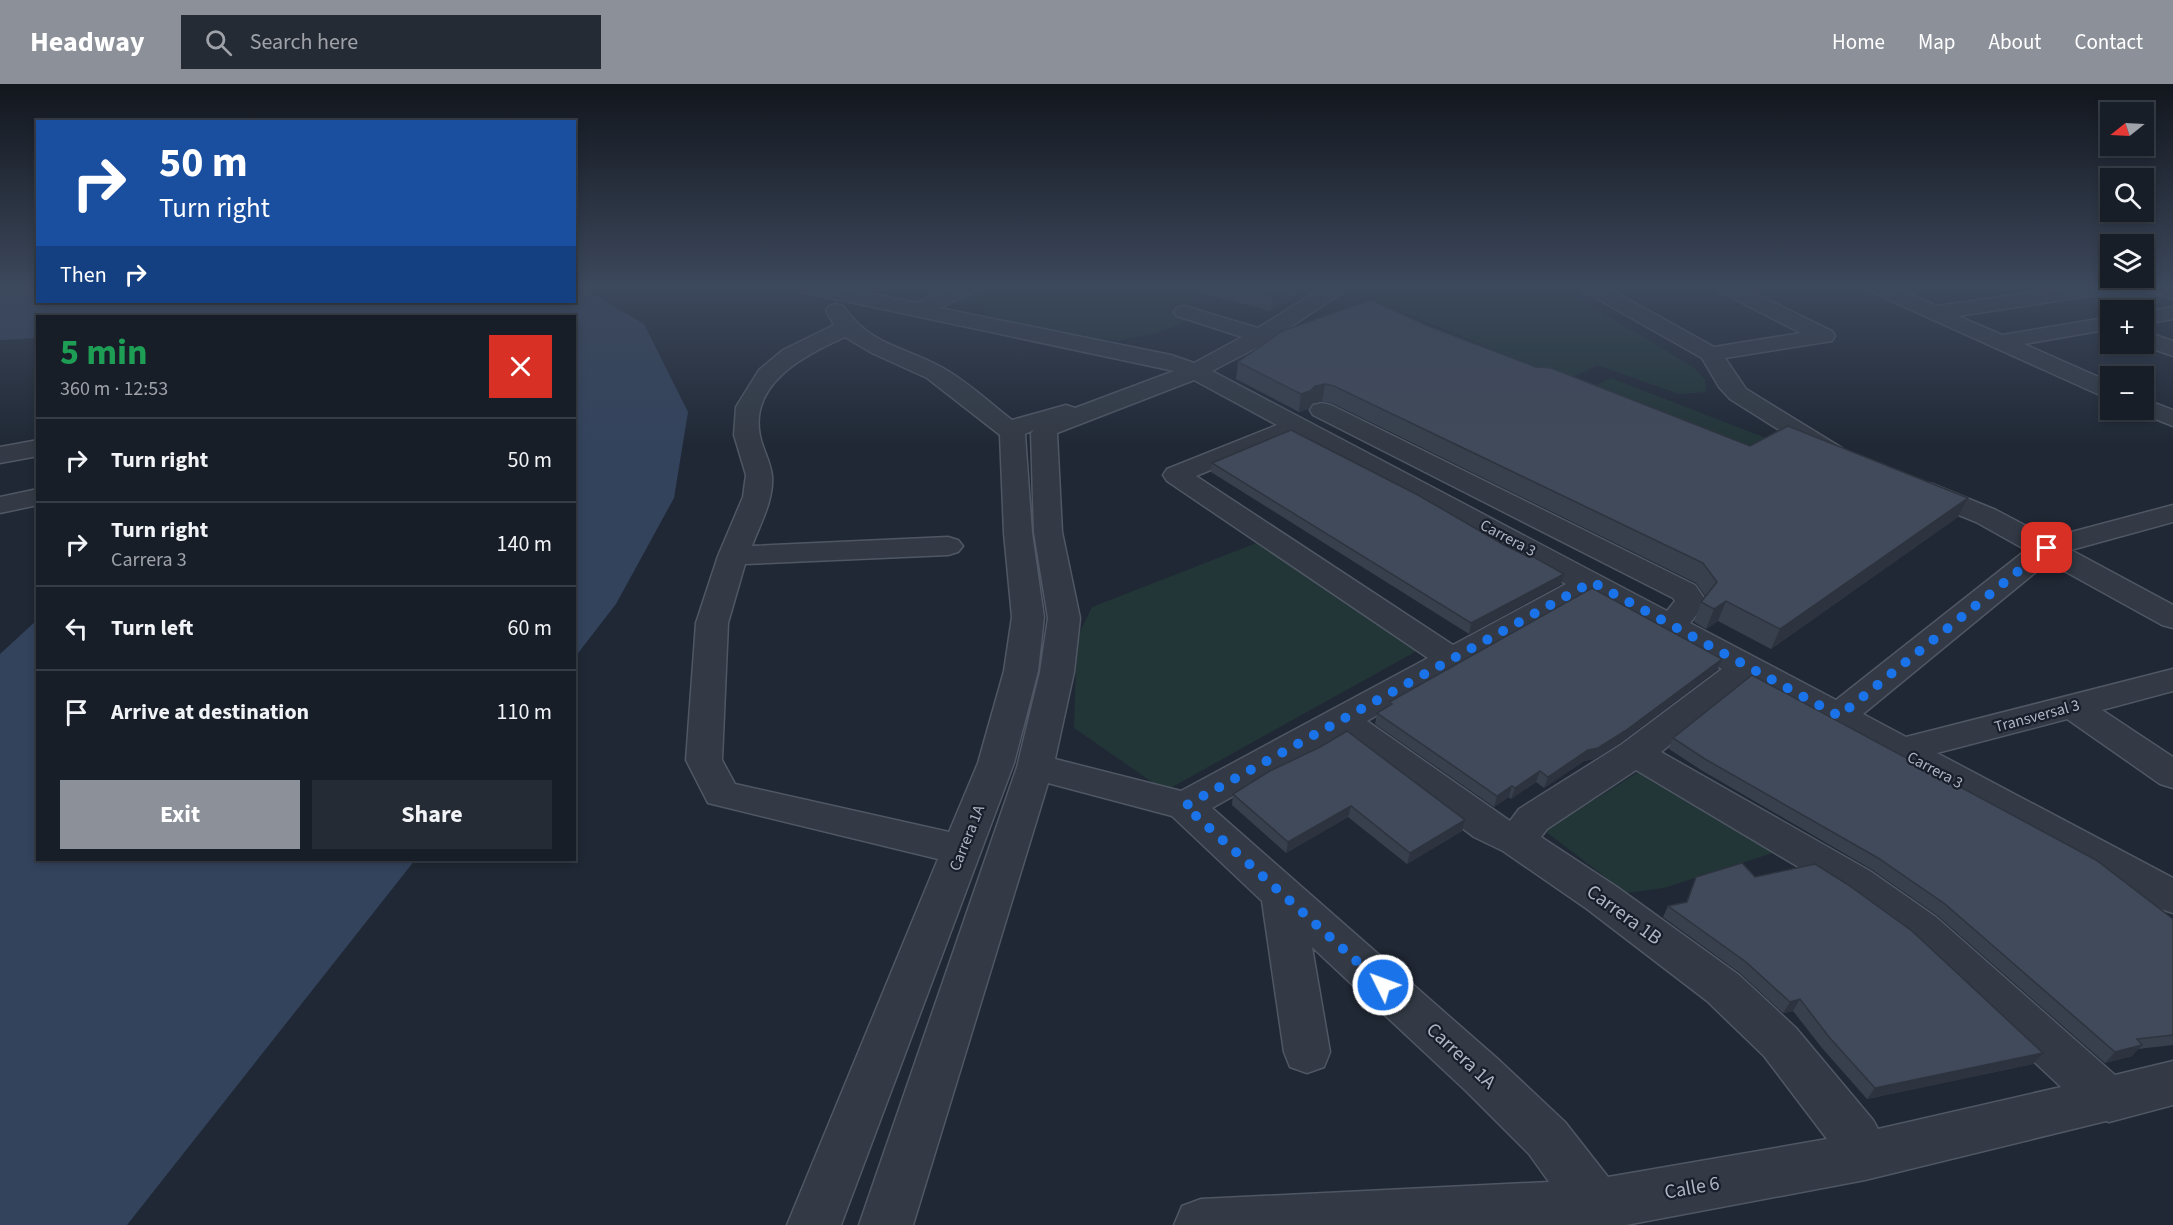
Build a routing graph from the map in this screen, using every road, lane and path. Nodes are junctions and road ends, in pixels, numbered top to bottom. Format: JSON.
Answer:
{"nodes":[{"id":1,"x":821,"y":339,"type":"edge"},
{"id":2,"x":867,"y":339,"type":"edge"},
{"id":3,"x":1060,"y":339,"type":"edge"},
{"id":4,"x":1256,"y":339,"type":"edge"},
{"id":5,"x":1685,"y":339,"type":"edge"},
{"id":6,"x":1804,"y":339,"type":"edge"},
{"id":7,"x":1994,"y":339,"type":"edge"},
{"id":8,"x":2016,"y":339,"type":"edge"},
{"id":9,"x":2000,"y":342,"type":"junction"},
{"id":10,"x":2154,"y":342,"type":"edge"},
{"id":11,"x":2173,"y":350,"type":"edge"},
{"id":12,"x":1711,"y":354,"type":"junction"},
{"id":13,"x":1196,"y":371,"type":"junction"},
{"id":14,"x":1154,"y":387,"type":"junction"},
{"id":15,"x":2100,"y":387,"type":"edge"},
{"id":16,"x":1322,"y":410,"type":"edge"},
{"id":17,"x":2154,"y":410,"type":"edge"},
{"id":18,"x":2173,"y":419,"type":"edge"},
{"id":19,"x":1297,"y":426,"type":"junction"},
{"id":20,"x":1011,"y":432,"type":"junction"},
{"id":21,"x":36,"y":447,"type":"edge"},
{"id":22,"x":0,"y":455,"type":"edge"},
{"id":23,"x":1854,"y":463,"type":"edge"},
{"id":24,"x":1432,"y":465,"type":"junction"},
{"id":25,"x":1398,"y":479,"type":"junction"},
{"id":26,"x":1898,"y":481,"type":"edge"},
{"id":27,"x":36,"y":498,"type":"edge"},
{"id":28,"x":0,"y":505,"type":"edge"},
{"id":29,"x":2173,"y":513,"type":"edge"},
{"id":30,"x":948,"y":546,"type":"dead end"},
{"id":31,"x":2047,"y":548,"type":"junction"},
{"id":32,"x":733,"y":556,"type":"junction"},
{"id":33,"x":1592,"y":582,"type":"junction"},
{"id":34,"x":2173,"y":618,"type":"edge"},
{"id":35,"x":1671,"y":626,"type":"junction"},
{"id":36,"x":1453,"y":660,"type":"junction"},
{"id":37,"x":1747,"y":666,"type":"junction"},
{"id":38,"x":2173,"y":680,"type":"edge"},
{"id":39,"x":2073,"y":706,"type":"junction"},
{"id":40,"x":1839,"y":716,"type":"junction"},
{"id":41,"x":1340,"y":719,"type":"junction"},
{"id":42,"x":1900,"y":751,"type":"junction"},
{"id":43,"x":1635,"y":753,"type":"junction"},
{"id":44,"x":1035,"y":767,"type":"junction"},
{"id":45,"x":2173,"y":775,"type":"edge"},
{"id":46,"x":1185,"y":806,"type":"junction"},
{"id":47,"x":1517,"y":841,"type":"junction"},
{"id":48,"x":962,"y":850,"type":"junction"},
{"id":49,"x":2098,"y":858,"type":"junction"},
{"id":50,"x":1282,"y":893,"type":"junction"},
{"id":51,"x":2173,"y":897,"type":"edge"},
{"id":52,"x":2173,"y":920,"type":"edge"},
{"id":53,"x":1307,"y":1052,"type":"dead end"},
{"id":54,"x":2173,"y":1083,"type":"edge"},
{"id":55,"x":2109,"y":1100,"type":"junction"},
{"id":56,"x":1865,"y":1156,"type":"junction"},
{"id":57,"x":1597,"y":1205,"type":"junction"},
{"id":58,"x":814,"y":1225,"type":"edge"},
{"id":59,"x":886,"y":1225,"type":"edge"},
{"id":60,"x":1201,"y":1225,"type":"edge"}],
"edges":[{"from":1,"to":32,"type":"street"},
{"from":2,"to":20,"type":"street"},
{"from":3,"to":13,"type":"street","name":"Carrera 3"},
{"from":4,"to":13,"type":"street"},
{"from":5,"to":12,"type":"street"},
{"from":6,"to":12,"type":"street"},
{"from":7,"to":9,"type":"street"},
{"from":8,"to":9,"type":"street"},
{"from":9,"to":15,"type":"street"},
{"from":10,"to":11,"type":"street"},
{"from":12,"to":23,"type":"street"},
{"from":13,"to":14,"type":"street"},
{"from":13,"to":19,"type":"street","name":"Carrera 3"},
{"from":14,"to":20,"type":"street"},
{"from":14,"to":44,"type":"street"},
{"from":16,"to":24,"type":"street"},
{"from":17,"to":18,"type":"street"},
{"from":19,"to":25,"type":"street","name":"Carrera 3"},
{"from":19,"to":36,"type":"street"},
{"from":20,"to":48,"type":"street","name":"Carrera 1A"},
{"from":21,"to":22,"type":"street"},
{"from":24,"to":25,"type":"street"},
{"from":24,"to":35,"type":"street"},
{"from":25,"to":33,"type":"street","name":"Carrera 3"},
{"from":26,"to":31,"type":"street"},
{"from":27,"to":28,"type":"street"},
{"from":29,"to":31,"type":"street"},
{"from":30,"to":32,"type":"street"},
{"from":31,"to":34,"type":"street"},
{"from":31,"to":40,"type":"street"},
{"from":32,"to":48,"type":"street"},
{"from":33,"to":35,"type":"street","name":"Carrera 3"},
{"from":33,"to":36,"type":"street"},
{"from":35,"to":37,"type":"street","name":"Carrera 3"},
{"from":36,"to":41,"type":"street"},
{"from":37,"to":40,"type":"street","name":"Carrera 3"},
{"from":37,"to":43,"type":"street"},
{"from":38,"to":39,"type":"street","name":"Transversal 3"},
{"from":39,"to":42,"type":"street","name":"Transversal 3"},
{"from":39,"to":45,"type":"street"},
{"from":40,"to":42,"type":"street","name":"Carrera 3"},
{"from":41,"to":46,"type":"street"},
{"from":41,"to":47,"type":"street","name":"Carrera 1B"},
{"from":42,"to":49,"type":"street","name":"Carrera 3"},
{"from":43,"to":47,"type":"street"},
{"from":43,"to":55,"type":"street"},
{"from":44,"to":46,"type":"street","name":"Carrera 1A"},
{"from":44,"to":59,"type":"street"},
{"from":46,"to":50,"type":"street","name":"Carrera 1A"},
{"from":47,"to":56,"type":"street","name":"Carrera 1B"},
{"from":48,"to":58,"type":"street","name":"Carrera 1A"},
{"from":49,"to":51,"type":"street","name":"Carrera 3"},
{"from":49,"to":52,"type":"street"},
{"from":50,"to":53,"type":"street"},
{"from":50,"to":57,"type":"street","name":"Carrera 1A"},
{"from":54,"to":55,"type":"street","name":"Calle 6"},
{"from":55,"to":56,"type":"street","name":"Calle 6"},
{"from":56,"to":57,"type":"street","name":"Calle 6"},
{"from":57,"to":60,"type":"street","name":"Calle 6"}]}
